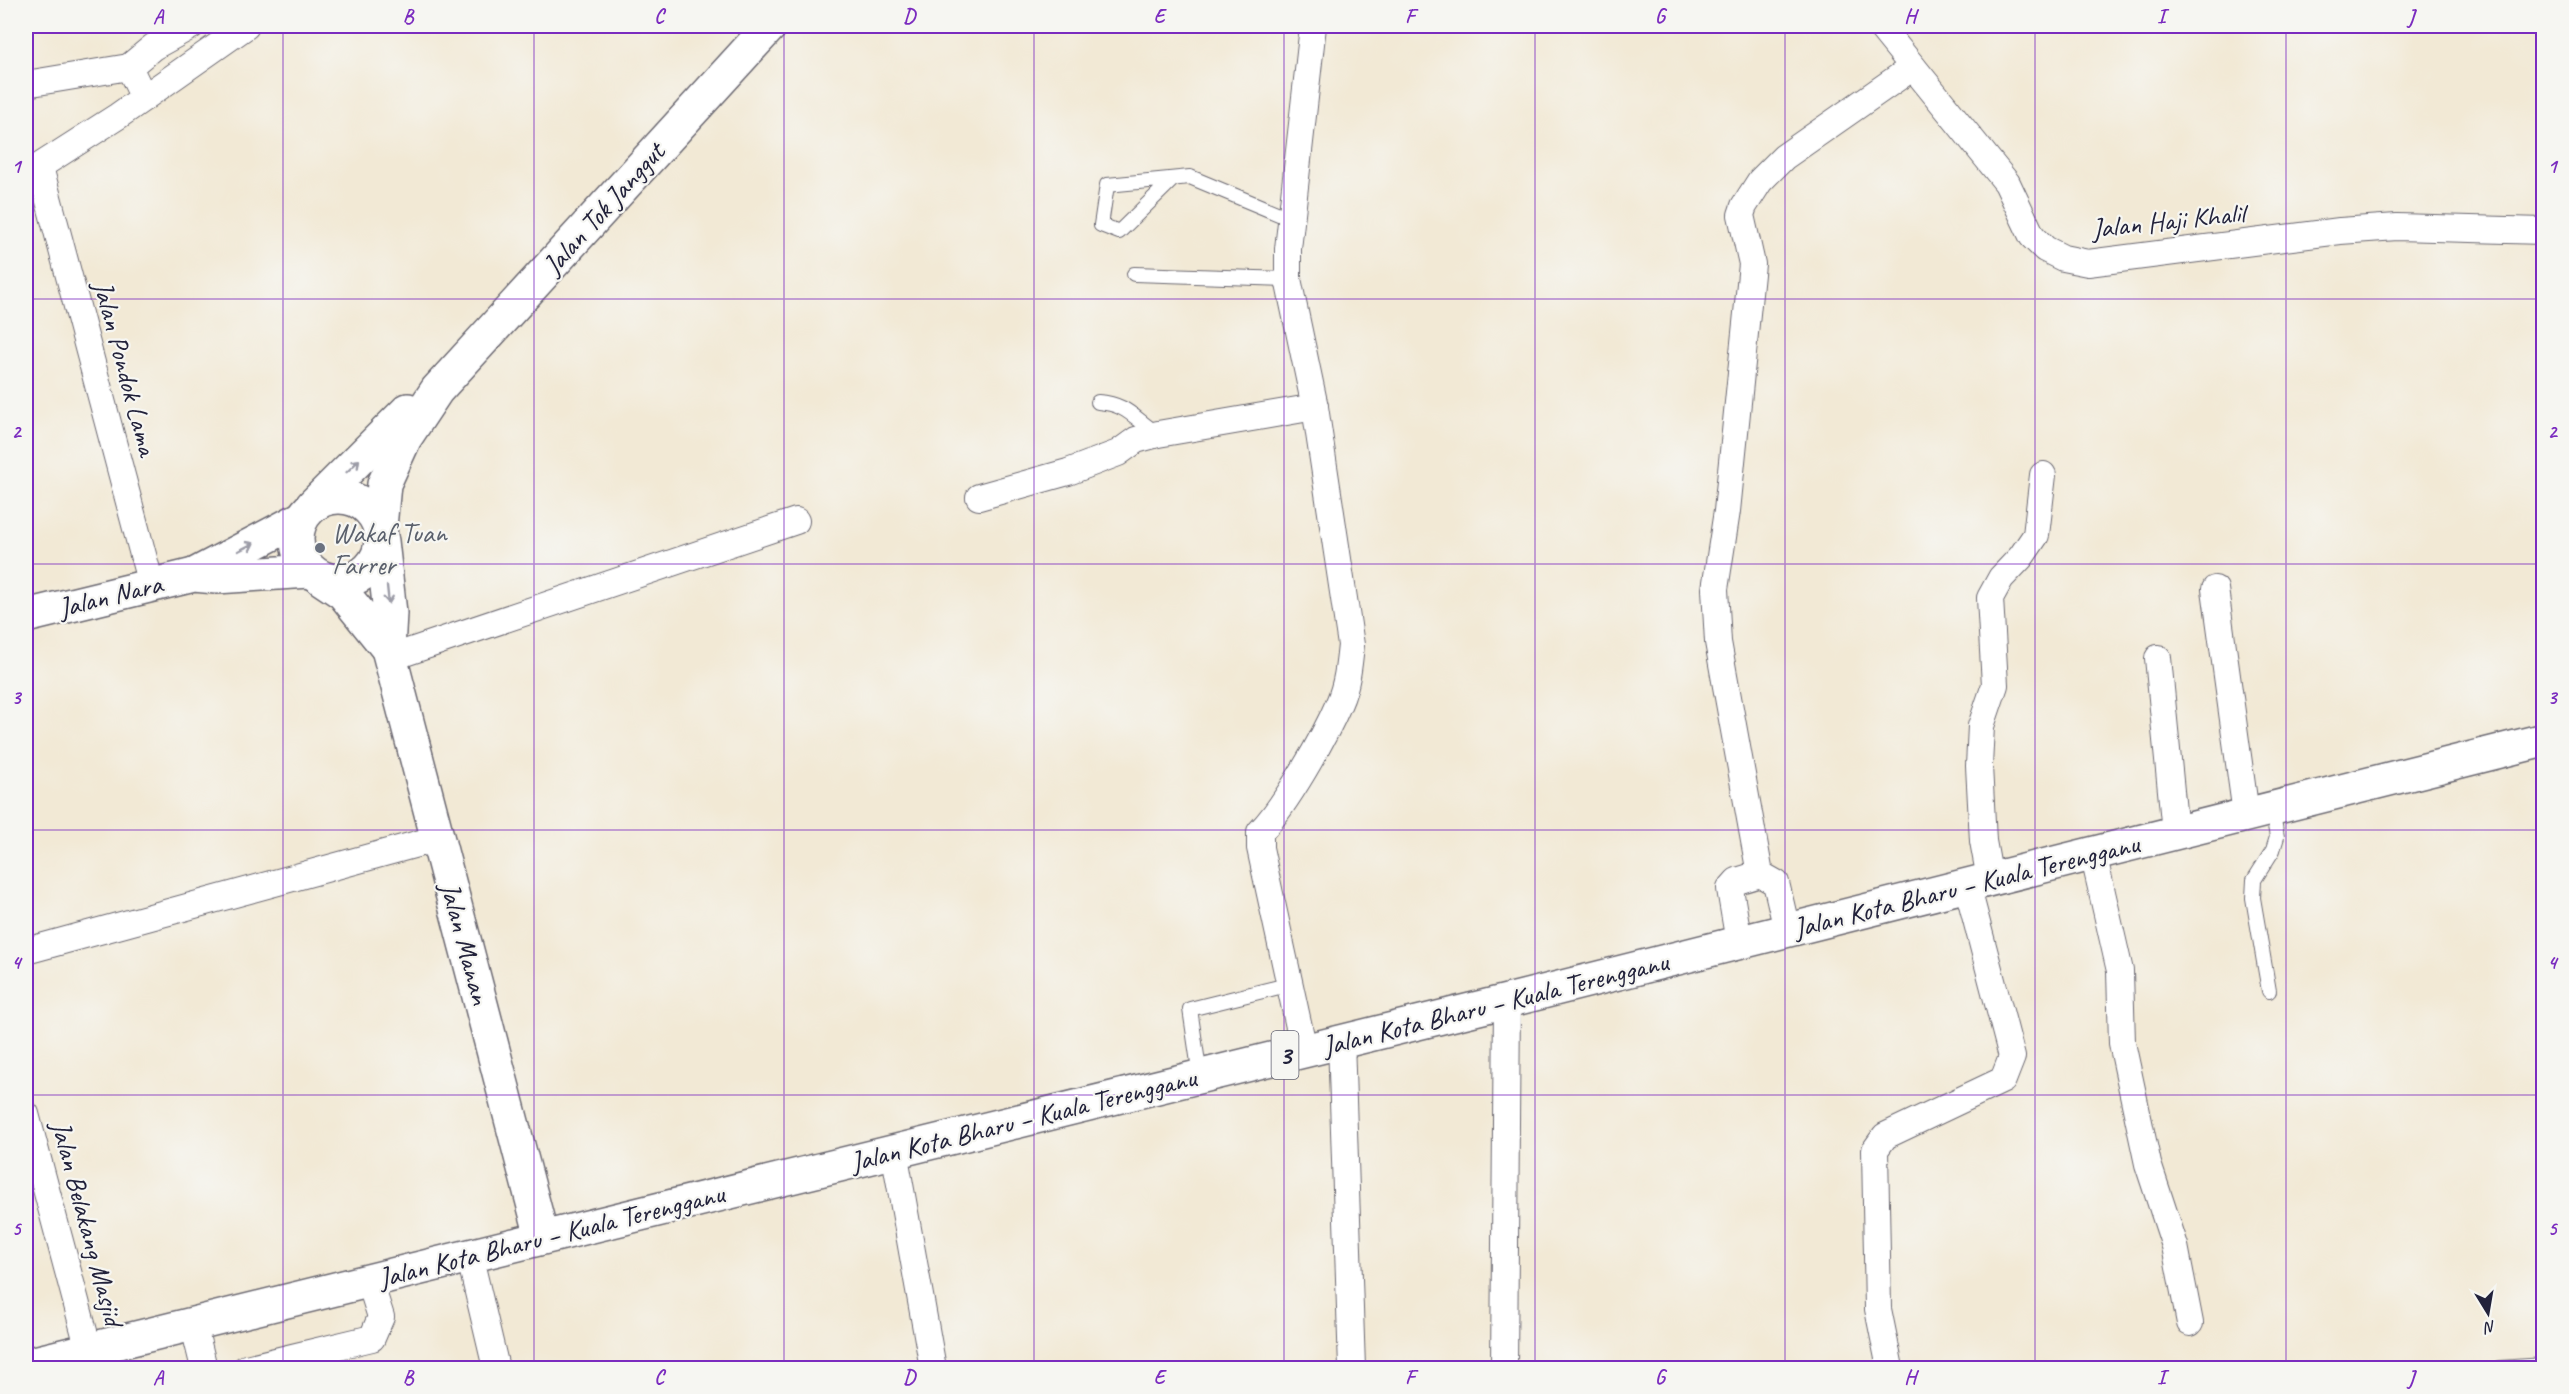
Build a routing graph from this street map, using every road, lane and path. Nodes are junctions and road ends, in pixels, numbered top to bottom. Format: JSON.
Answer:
{"nodes":[{"id":1,"x":191,"y":26,"type":"edge"},
{"id":2,"x":770,"y":26,"type":"edge"},
{"id":3,"x":1313,"y":26,"type":"edge"},
{"id":4,"x":1880,"y":26,"type":"edge"},
{"id":5,"x":237,"y":28,"type":"edge"},
{"id":6,"x":129,"y":67,"type":"junction"},
{"id":7,"x":1912,"y":67,"type":"junction"},
{"id":8,"x":26,"y":84,"type":"edge"},
{"id":9,"x":144,"y":98,"type":"junction"},
{"id":10,"x":33,"y":171,"type":"edge"},
{"id":11,"x":1173,"y":179,"type":"junction"},
{"id":12,"x":1291,"y":219,"type":"junction"},
{"id":13,"x":2544,"y":231,"type":"edge"},
{"id":14,"x":1134,"y":274,"type":"dead end"},
{"id":15,"x":1288,"y":279,"type":"junction"},
{"id":16,"x":437,"y":390,"type":"junction"},
{"id":17,"x":1098,"y":402,"type":"dead end"},
{"id":18,"x":1315,"y":407,"type":"junction"},
{"id":19,"x":1158,"y":434,"type":"junction"},
{"id":20,"x":2043,"y":475,"type":"dead end"},
{"id":21,"x":979,"y":497,"type":"dead end"},
{"id":22,"x":307,"y":513,"type":"junction"},
{"id":23,"x":796,"y":521,"type":"dead end"},
{"id":24,"x":381,"y":534,"type":"junction"},
{"id":25,"x":194,"y":575,"type":"junction"},
{"id":26,"x":316,"y":575,"type":"junction"},
{"id":27,"x":151,"y":585,"type":"junction"},
{"id":28,"x":2215,"y":589,"type":"dead end"},
{"id":29,"x":26,"y":616,"type":"edge"},
{"id":30,"x":389,"y":653,"type":"junction"},
{"id":31,"x":2158,"y":658,"type":"dead end"},
{"id":32,"x":2544,"y":740,"type":"edge"},
{"id":33,"x":2259,"y":811,"type":"junction"},
{"id":34,"x":2175,"y":832,"type":"junction"},
{"id":35,"x":439,"y":838,"type":"junction"},
{"id":36,"x":2093,"y":853,"type":"junction"},
{"id":37,"x":1760,"y":874,"type":"junction"},
{"id":38,"x":1979,"y":882,"type":"junction"},
{"id":39,"x":1787,"y":930,"type":"junction"},
{"id":40,"x":1739,"y":942,"type":"junction"},
{"id":41,"x":26,"y":951,"type":"edge"},
{"id":42,"x":1291,"y":984,"type":"junction"},
{"id":43,"x":2269,"y":991,"type":"dead end"},
{"id":44,"x":1508,"y":1001,"type":"junction"},
{"id":45,"x":1341,"y":1041,"type":"junction"},
{"id":46,"x":1304,"y":1050,"type":"junction"},
{"id":47,"x":1200,"y":1076,"type":"junction"},
{"id":48,"x":26,"y":1114,"type":"edge"},
{"id":49,"x":894,"y":1151,"type":"junction"},
{"id":50,"x":542,"y":1237,"type":"junction"},
{"id":51,"x":469,"y":1254,"type":"junction"},
{"id":52,"x":369,"y":1279,"type":"junction"},
{"id":53,"x":193,"y":1323,"type":"junction"},
{"id":54,"x":2190,"y":1323,"type":"dead end"},
{"id":55,"x":89,"y":1350,"type":"junction"},
{"id":56,"x":26,"y":1365,"type":"edge"},
{"id":57,"x":2544,"y":1365,"type":"edge"},
{"id":58,"x":204,"y":1368,"type":"edge"},
{"id":59,"x":246,"y":1368,"type":"edge"},
{"id":60,"x":496,"y":1368,"type":"edge"},
{"id":61,"x":933,"y":1368,"type":"edge"},
{"id":62,"x":1352,"y":1368,"type":"edge"},
{"id":63,"x":1504,"y":1368,"type":"edge"},
{"id":64,"x":1890,"y":1368,"type":"edge"},
{"id":65,"x":2499,"y":1368,"type":"edge"}],
"edges":[{"from":1,"to":6,"type":"street"},
{"from":2,"to":16,"type":"main road","name":"Jalan Tok Janggut"},
{"from":3,"to":12,"type":"street"},
{"from":4,"to":7,"type":"street","name":"Jalan Haji Khalil"},
{"from":5,"to":9,"type":"street","name":"Jalan Pondok Lama"},
{"from":6,"to":8,"type":"street"},
{"from":6,"to":9,"type":"street"},
{"from":7,"to":13,"type":"street","name":"Jalan Haji Khalil"},
{"from":7,"to":37,"type":"street"},
{"from":9,"to":10,"type":"street","name":"Jalan Pondok Lama"},
{"from":10,"to":27,"type":"street","name":"Jalan Pondok Lama"},
{"from":11,"to":11,"type":"lane"},
{"from":11,"to":12,"type":"lane"},
{"from":12,"to":15,"type":"street"},
{"from":14,"to":15,"type":"lane"},
{"from":15,"to":18,"type":"street"},
{"from":22,"to":16,"type":"main road","name":"Jalan Tok Janggut","one_way":true},
{"from":16,"to":24,"type":"main road","name":"Jalan Tok Janggut"},
{"from":17,"to":19,"type":"lane"},
{"from":18,"to":19,"type":"street"},
{"from":18,"to":42,"type":"street"},
{"from":19,"to":21,"type":"street"},
{"from":20,"to":38,"type":"street"},
{"from":22,"to":24,"type":"main road"},
{"from":25,"to":22,"type":"main road","name":"Jalan Nara","one_way":true},
{"from":22,"to":26,"type":"main road"},
{"from":23,"to":30,"type":"street"},
{"from":24,"to":26,"type":"main road"},
{"from":24,"to":30,"type":"main road","name":"Jalan Manan","one_way":true},
{"from":25,"to":26,"type":"main road","name":"Jalan Nara"},
{"from":25,"to":27,"type":"main road","name":"Jalan Nara"},
{"from":26,"to":30,"type":"main road","name":"Jalan Manan"},
{"from":27,"to":29,"type":"main road","name":"Jalan Nara"},
{"from":28,"to":33,"type":"street"},
{"from":30,"to":35,"type":"main road","name":"Jalan Manan"},
{"from":31,"to":34,"type":"street"},
{"from":32,"to":33,"type":"main road","name":"Jalan Kota Bharu – Kuala Terengganu","number":"3"},
{"from":33,"to":34,"type":"main road","name":"Jalan Kota Bharu – Kuala Terengganu","number":"3"},
{"from":33,"to":43,"type":"lane"},
{"from":34,"to":36,"type":"main road","name":"Jalan Kota Bharu – Kuala Terengganu","number":"3"},
{"from":35,"to":41,"type":"street"},
{"from":35,"to":50,"type":"main road","name":"Jalan Manan"},
{"from":36,"to":38,"type":"main road","name":"Jalan Kota Bharu – Kuala Terengganu","number":"3"},
{"from":36,"to":54,"type":"street"},
{"from":37,"to":39,"type":"street"},
{"from":37,"to":40,"type":"street"},
{"from":38,"to":39,"type":"main road","name":"Jalan Kota Bharu – Kuala Terengganu","number":"3"},
{"from":38,"to":64,"type":"street"},
{"from":39,"to":40,"type":"main road","name":"Jalan Kota Bharu – Kuala Terengganu","number":"3"},
{"from":40,"to":44,"type":"main road","name":"Jalan Kota Bharu – Kuala Terengganu","number":"3"},
{"from":42,"to":46,"type":"street"},
{"from":42,"to":47,"type":"lane"},
{"from":44,"to":45,"type":"main road","name":"Jalan Kota Bharu – Kuala Terengganu","number":"3"},
{"from":44,"to":63,"type":"street"},
{"from":45,"to":46,"type":"main road","name":"Jalan Kota Bharu – Kuala Terengganu","number":"3"},
{"from":45,"to":62,"type":"street"},
{"from":46,"to":47,"type":"main road","name":"Jalan Kota Bharu – Kuala Terengganu","number":"3"},
{"from":47,"to":49,"type":"main road","name":"Jalan Kota Bharu – Kuala Terengganu","number":"3"},
{"from":48,"to":55,"type":"street","name":"Jalan Belakang Masjid"},
{"from":49,"to":50,"type":"main road","name":"Jalan Kota Bharu – Kuala Terengganu","number":"3"},
{"from":49,"to":61,"type":"street"},
{"from":50,"to":51,"type":"main road","name":"Jalan Kota Bharu – Kuala Terengganu","number":"3"},
{"from":51,"to":52,"type":"main road","name":"Jalan Kota Bharu – Kuala Terengganu","number":"3"},
{"from":51,"to":60,"type":"street"},
{"from":52,"to":53,"type":"main road","name":"Jalan Kota Bharu – Kuala Terengganu","number":"3"},
{"from":52,"to":59,"type":"street"},
{"from":53,"to":55,"type":"main road","name":"Jalan Kota Bharu – Kuala Terengganu","number":"3"},
{"from":53,"to":58,"type":"street"},
{"from":55,"to":56,"type":"main road","name":"Jalan Kota Bharu – Kuala Terengganu","number":"3"},
{"from":57,"to":65,"type":"lane"}]}
